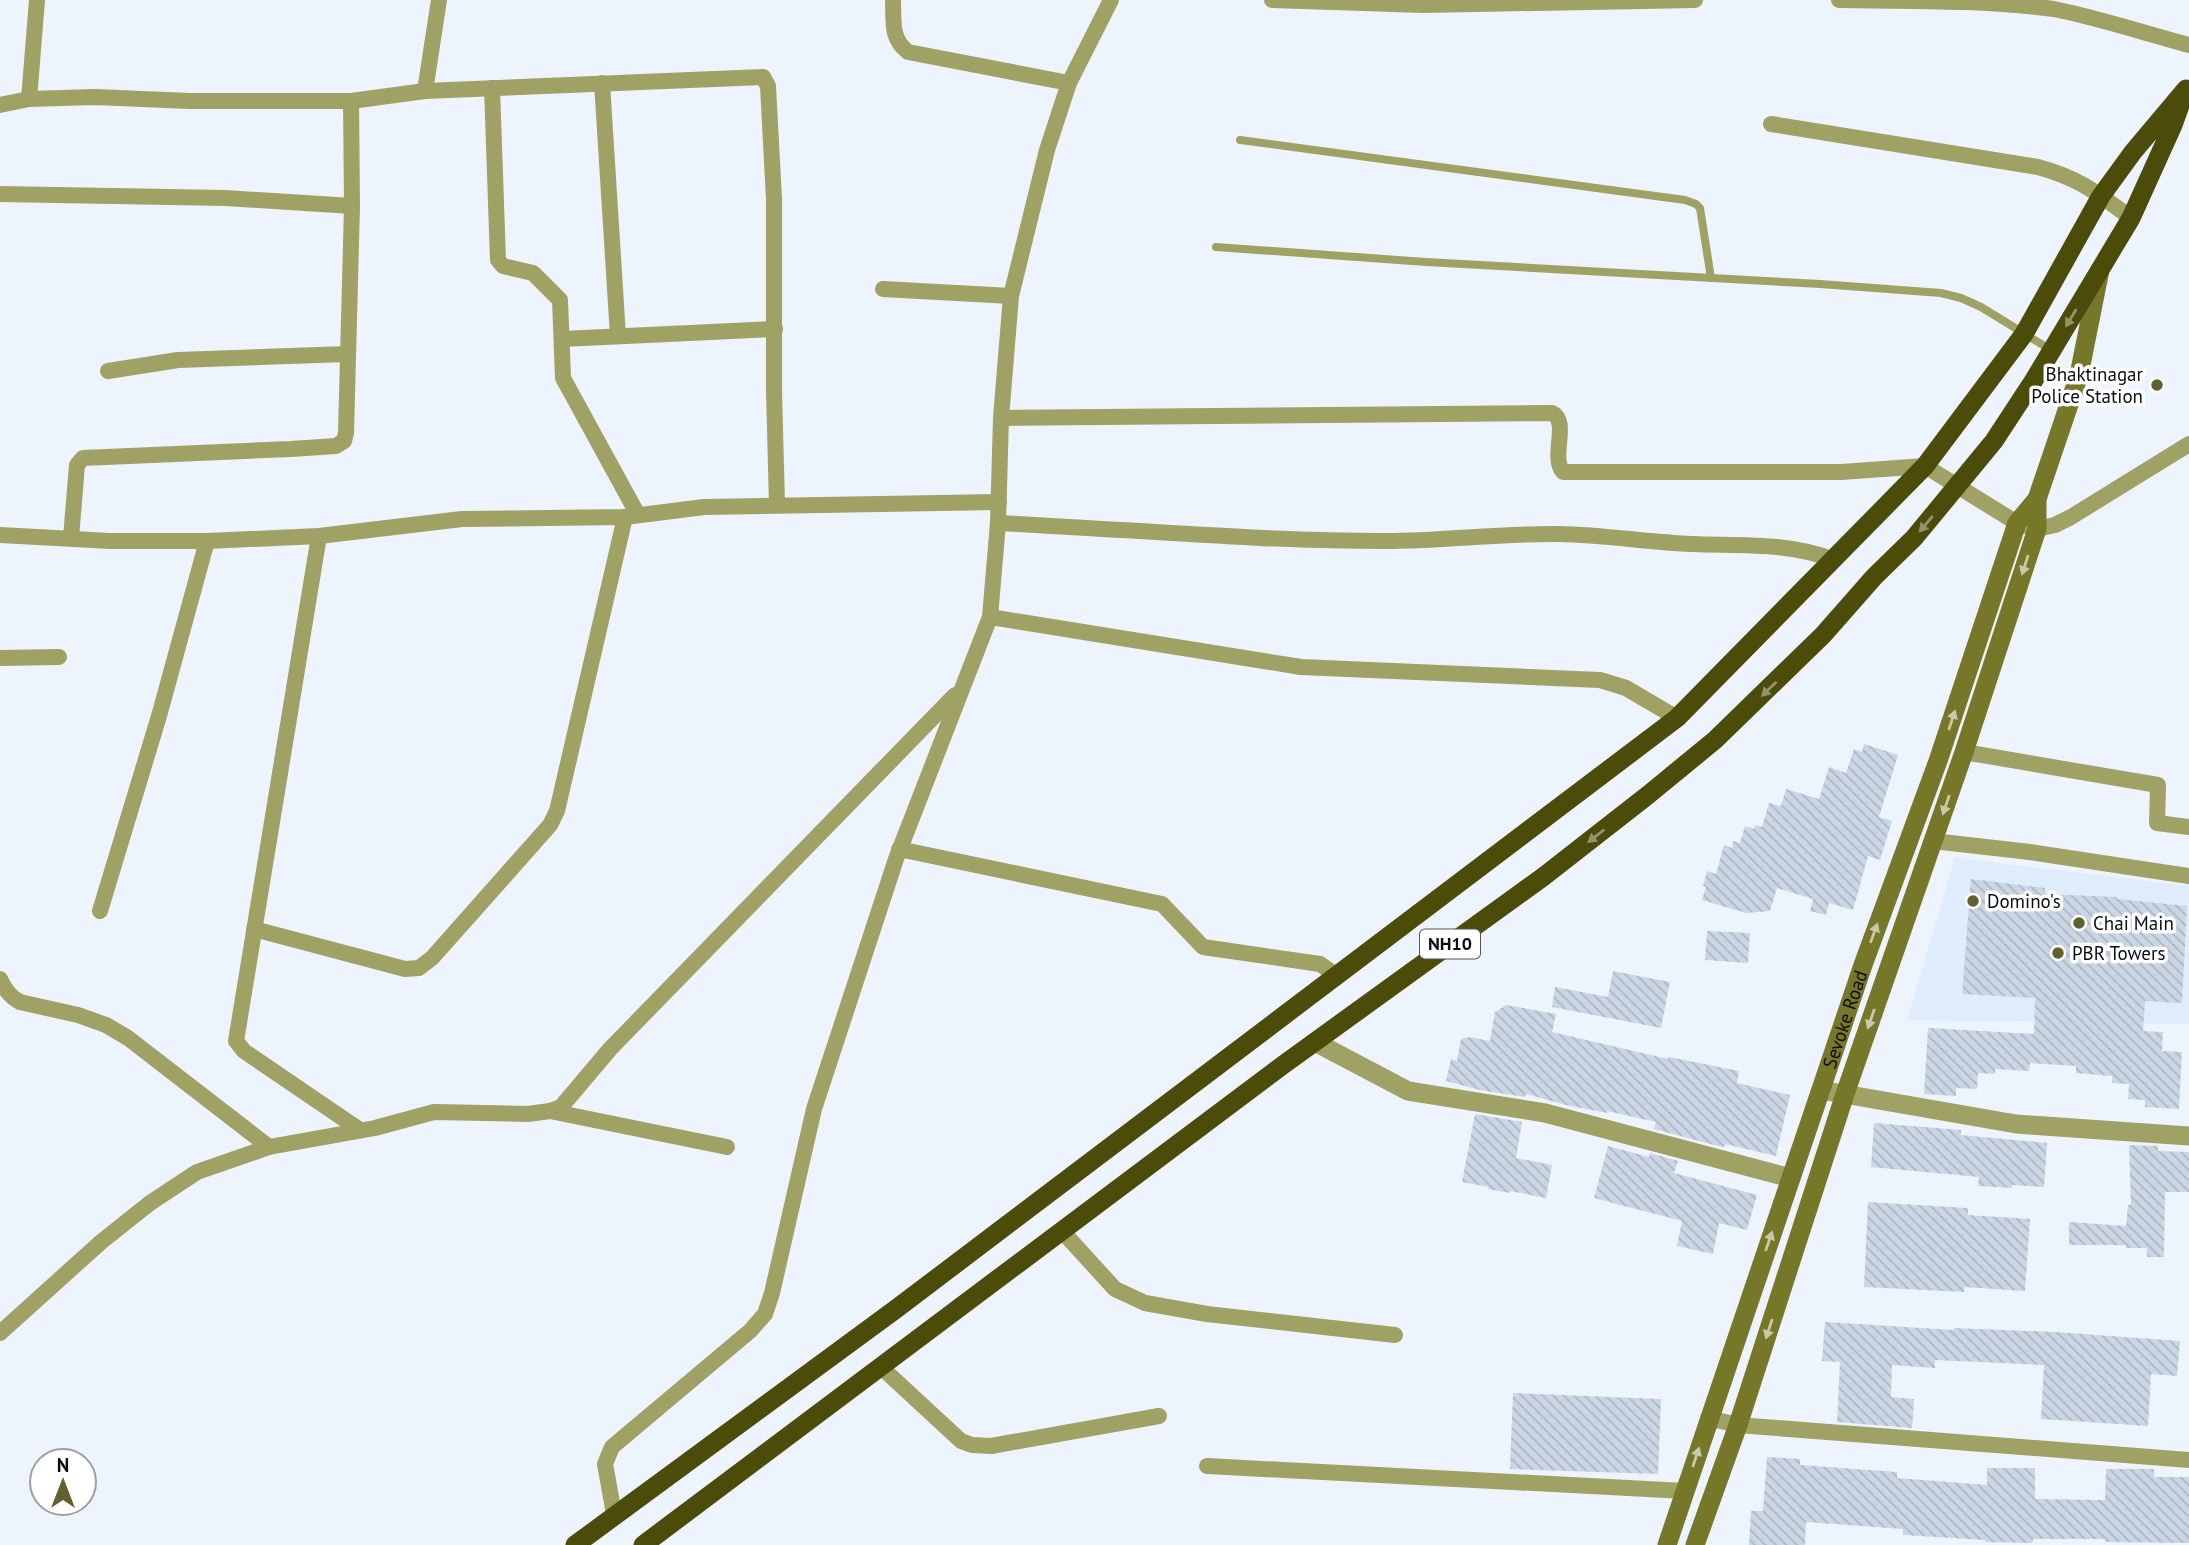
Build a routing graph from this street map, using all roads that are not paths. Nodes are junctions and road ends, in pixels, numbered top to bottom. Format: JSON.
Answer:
{"nodes":[{"id":1,"x":37,"y":0,"type":"edge"},
{"id":2,"x":439,"y":0,"type":"edge"},
{"id":3,"x":893,"y":0,"type":"edge"},
{"id":4,"x":1111,"y":0,"type":"edge"},
{"id":5,"x":1272,"y":0,"type":"edge"},
{"id":6,"x":1695,"y":0,"type":"edge"},
{"id":7,"x":1839,"y":0,"type":"edge"},
{"id":8,"x":2189,"y":45,"type":"edge"},
{"id":9,"x":602,"y":83,"type":"junction"},
{"id":10,"x":1069,"y":83,"type":"junction"},
{"id":11,"x":2188,"y":85,"type":"edge"},
{"id":12,"x":492,"y":88,"type":"junction"},
{"id":13,"x":425,"y":91,"type":"junction"},
{"id":14,"x":29,"y":99,"type":"junction"},
{"id":15,"x":351,"y":101,"type":"junction"},
{"id":16,"x":0,"y":105,"type":"edge"},
{"id":17,"x":1771,"y":124,"type":"dead end"},
{"id":18,"x":1240,"y":140,"type":"dead end"},
{"id":19,"x":0,"y":194,"type":"edge"},
{"id":20,"x":2101,"y":196,"type":"junction"},
{"id":21,"x":352,"y":206,"type":"junction"},
{"id":22,"x":2131,"y":218,"type":"junction"},
{"id":23,"x":1216,"y":247,"type":"dead end"},
{"id":24,"x":2101,"y":268,"type":"junction"},
{"id":25,"x":1711,"y":278,"type":"junction"},
{"id":26,"x":883,"y":289,"type":"dead end"},
{"id":27,"x":1012,"y":296,"type":"junction"},
{"id":28,"x":775,"y":328,"type":"junction"},
{"id":29,"x":2024,"y":334,"type":"junction"},
{"id":30,"x":618,"y":336,"type":"junction"},
{"id":31,"x":562,"y":339,"type":"junction"},
{"id":32,"x":2052,"y":351,"type":"junction"},
{"id":33,"x":347,"y":354,"type":"junction"},
{"id":34,"x":108,"y":371,"type":"dead end"},
{"id":35,"x":1001,"y":418,"type":"junction"},
{"id":36,"x":2189,"y":444,"type":"edge"},
{"id":37,"x":1925,"y":466,"type":"junction"},
{"id":38,"x":1958,"y":486,"type":"junction"},
{"id":39,"x":2036,"y":499,"type":"junction"},
{"id":40,"x":999,"y":502,"type":"junction"},
{"id":41,"x":777,"y":504,"type":"junction"},
{"id":42,"x":631,"y":516,"type":"junction"},
{"id":43,"x":998,"y":523,"type":"junction"},
{"id":44,"x":2017,"y":523,"type":"junction"},
{"id":45,"x":2037,"y":529,"type":"junction"},
{"id":46,"x":0,"y":534,"type":"edge"},
{"id":47,"x":319,"y":536,"type":"junction"},
{"id":48,"x":71,"y":538,"type":"junction"},
{"id":49,"x":207,"y":541,"type":"junction"},
{"id":50,"x":1833,"y":561,"type":"junction"},
{"id":51,"x":990,"y":617,"type":"junction"},
{"id":52,"x":59,"y":657,"type":"dead end"},
{"id":53,"x":0,"y":658,"type":"edge"},
{"id":54,"x":962,"y":688,"type":"junction"},
{"id":55,"x":1676,"y":718,"type":"junction"},
{"id":56,"x":1964,"y":751,"type":"junction"},
{"id":57,"x":2189,"y":827,"type":"edge"},
{"id":58,"x":1933,"y":841,"type":"junction"},
{"id":59,"x":899,"y":849,"type":"junction"},
{"id":60,"x":2189,"y":876,"type":"edge"},
{"id":61,"x":100,"y":911,"type":"dead end"},
{"id":62,"x":254,"y":929,"type":"junction"},
{"id":63,"x":1337,"y":976,"type":"junction"},
{"id":64,"x":0,"y":979,"type":"edge"},
{"id":65,"x":1315,"y":1042,"type":"junction"},
{"id":66,"x":1821,"y":1090,"type":"junction"},
{"id":67,"x":1845,"y":1094,"type":"junction"},
{"id":68,"x":550,"y":1111,"type":"junction"},
{"id":69,"x":360,"y":1130,"type":"junction"},
{"id":70,"x":2189,"y":1136,"type":"edge"},
{"id":71,"x":269,"y":1147,"type":"junction"},
{"id":72,"x":727,"y":1147,"type":"dead end"},
{"id":73,"x":1791,"y":1178,"type":"junction"},
{"id":74,"x":1062,"y":1231,"type":"junction"},
{"id":75,"x":0,"y":1334,"type":"edge"},
{"id":76,"x":1395,"y":1335,"type":"dead end"},
{"id":77,"x":881,"y":1367,"type":"junction"},
{"id":78,"x":1159,"y":1416,"type":"dead end"},
{"id":79,"x":1708,"y":1418,"type":"junction"},
{"id":80,"x":1738,"y":1425,"type":"junction"},
{"id":81,"x":2189,"y":1460,"type":"edge"},
{"id":82,"x":1207,"y":1466,"type":"dead end"},
{"id":83,"x":1685,"y":1491,"type":"junction"},
{"id":84,"x":614,"y":1514,"type":"junction"},
{"id":85,"x":575,"y":1545,"type":"edge"},
{"id":86,"x":643,"y":1545,"type":"edge"},
{"id":87,"x":1667,"y":1545,"type":"edge"},
{"id":88,"x":1695,"y":1545,"type":"edge"}],
"edges":[{"from":1,"to":14,"type":"street"},
{"from":2,"to":13,"type":"street"},
{"from":3,"to":10,"type":"street"},
{"from":4,"to":10,"type":"street"},
{"from":5,"to":6,"type":"street"},
{"from":7,"to":8,"type":"street"},
{"from":9,"to":12,"type":"street"},
{"from":9,"to":28,"type":"street"},
{"from":9,"to":30,"type":"street"},
{"from":10,"to":27,"type":"street"},
{"from":11,"to":20,"type":"highway"},
{"from":11,"to":22,"type":"highway","number":"NH10"},
{"from":12,"to":13,"type":"street"},
{"from":12,"to":31,"type":"street"},
{"from":13,"to":15,"type":"street"},
{"from":14,"to":15,"type":"street"},
{"from":14,"to":16,"type":"street"},
{"from":15,"to":21,"type":"street"},
{"from":17,"to":20,"type":"street"},
{"from":18,"to":25,"type":"lane"},
{"from":19,"to":21,"type":"street"},
{"from":20,"to":22,"type":"street"},
{"from":20,"to":29,"type":"highway"},
{"from":21,"to":33,"type":"street"},
{"from":22,"to":24,"type":"highway","number":"NH10"},
{"from":23,"to":25,"type":"lane"},
{"from":24,"to":32,"type":"highway","number":"NH10","one_way":true},
{"from":24,"to":39,"type":"main road","name":"Sevoke Road"},
{"from":25,"to":29,"type":"lane"},
{"from":26,"to":27,"type":"street"},
{"from":27,"to":35,"type":"street"},
{"from":28,"to":30,"type":"street"},
{"from":28,"to":41,"type":"street"},
{"from":29,"to":32,"type":"lane"},
{"from":29,"to":37,"type":"highway"},
{"from":30,"to":31,"type":"street"},
{"from":31,"to":42,"type":"street"},
{"from":32,"to":38,"type":"highway","number":"NH10"},
{"from":33,"to":34,"type":"street"},
{"from":33,"to":48,"type":"street"},
{"from":35,"to":37,"type":"street"},
{"from":35,"to":40,"type":"street"},
{"from":36,"to":45,"type":"street"},
{"from":37,"to":38,"type":"street"},
{"from":37,"to":50,"type":"highway"},
{"from":38,"to":44,"type":"street"},
{"from":38,"to":65,"type":"highway","number":"NH10","one_way":true},
{"from":39,"to":44,"type":"main road","name":"Sevoke Road"},
{"from":39,"to":45,"type":"main road","name":"Sevoke Road"},
{"from":40,"to":41,"type":"street"},
{"from":40,"to":43,"type":"street"},
{"from":41,"to":42,"type":"street"},
{"from":42,"to":47,"type":"street"},
{"from":42,"to":62,"type":"street"},
{"from":43,"to":50,"type":"street"},
{"from":43,"to":51,"type":"street"},
{"from":44,"to":45,"type":"street"},
{"from":66,"to":44,"type":"main road","name":"Sevoke Road","one_way":true},
{"from":45,"to":56,"type":"main road","name":"Sevoke Road","one_way":true},
{"from":46,"to":48,"type":"street"},
{"from":47,"to":49,"type":"street"},
{"from":47,"to":62,"type":"street"},
{"from":48,"to":49,"type":"street"},
{"from":49,"to":61,"type":"street"},
{"from":50,"to":55,"type":"highway"},
{"from":51,"to":54,"type":"street"},
{"from":51,"to":55,"type":"street"},
{"from":52,"to":53,"type":"street"},
{"from":54,"to":59,"type":"street"},
{"from":54,"to":68,"type":"street"},
{"from":55,"to":63,"type":"highway"},
{"from":56,"to":57,"type":"street"},
{"from":56,"to":58,"type":"main road","name":"Sevoke Road","one_way":true},
{"from":58,"to":60,"type":"street"},
{"from":58,"to":67,"type":"main road","name":"Sevoke Road","one_way":true},
{"from":59,"to":63,"type":"street"},
{"from":59,"to":84,"type":"street"},
{"from":62,"to":69,"type":"street"},
{"from":63,"to":84,"type":"highway"},
{"from":64,"to":71,"type":"street"},
{"from":65,"to":73,"type":"street"},
{"from":65,"to":74,"type":"highway","number":"NH10"},
{"from":66,"to":67,"type":"street"},
{"from":66,"to":73,"type":"main road","name":"Sevoke Road"},
{"from":67,"to":70,"type":"street"},
{"from":67,"to":80,"type":"main road","name":"Sevoke Road","one_way":true},
{"from":68,"to":69,"type":"street"},
{"from":68,"to":72,"type":"street"},
{"from":69,"to":71,"type":"street"},
{"from":71,"to":75,"type":"street"},
{"from":79,"to":73,"type":"main road","name":"Sevoke Road","one_way":true},
{"from":74,"to":76,"type":"street"},
{"from":74,"to":77,"type":"highway","number":"NH10"},
{"from":77,"to":78,"type":"street"},
{"from":77,"to":86,"type":"highway","number":"NH10"},
{"from":79,"to":80,"type":"street"},
{"from":83,"to":79,"type":"main road","name":"Sevoke Road","one_way":true},
{"from":80,"to":81,"type":"street"},
{"from":80,"to":88,"type":"main road","name":"Sevoke Road"},
{"from":82,"to":83,"type":"street"},
{"from":83,"to":87,"type":"main road","name":"Sevoke Road"},
{"from":84,"to":85,"type":"highway"}]}
